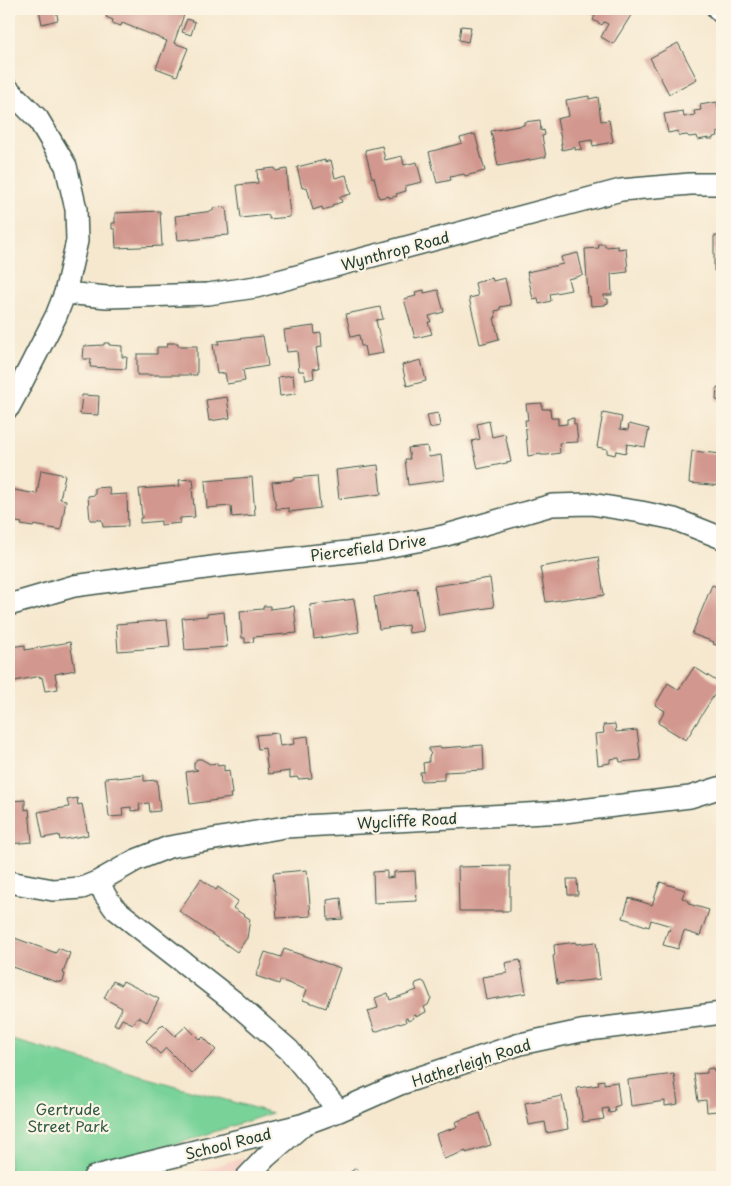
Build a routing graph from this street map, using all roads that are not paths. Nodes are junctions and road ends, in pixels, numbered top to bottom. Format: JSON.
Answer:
{"nodes":[{"id":1,"x":718,"y":9,"type":"edge"},
{"id":2,"x":722,"y":12,"type":"edge"},
{"id":3,"x":9,"y":90,"type":"edge"},
{"id":4,"x":722,"y":184,"type":"edge"},
{"id":5,"x":65,"y":293,"type":"junction"},
{"id":6,"x":9,"y":407,"type":"edge"},
{"id":7,"x":722,"y":538,"type":"edge"},
{"id":8,"x":9,"y":605,"type":"edge"},
{"id":9,"x":722,"y":787,"type":"edge"},
{"id":10,"x":99,"y":881,"type":"junction"},
{"id":11,"x":9,"y":882,"type":"edge"},
{"id":12,"x":722,"y":1013,"type":"edge"},
{"id":13,"x":339,"y":1110,"type":"junction"},
{"id":14,"x":304,"y":1124,"type":"junction"},
{"id":15,"x":94,"y":1177,"type":"edge"},
{"id":16,"x":247,"y":1177,"type":"edge"}],
"edges":[{"from":1,"to":2,"type":"street"},
{"from":3,"to":5,"type":"street"},
{"from":4,"to":5,"type":"street","name":"Wynthrop Road"},
{"from":5,"to":6,"type":"street"},
{"from":7,"to":8,"type":"street","name":"Piercefield Drive"},
{"from":9,"to":10,"type":"street","name":"Wycliffe Road"},
{"from":10,"to":11,"type":"street","name":"Wycliffe Road"},
{"from":10,"to":13,"type":"street"},
{"from":12,"to":13,"type":"street","name":"Hatherleigh Road"},
{"from":13,"to":14,"type":"street","name":"Hatherleigh Road"},
{"from":14,"to":15,"type":"street","name":"School Road"},
{"from":14,"to":16,"type":"street","name":"Hatherleigh Road"}]}
